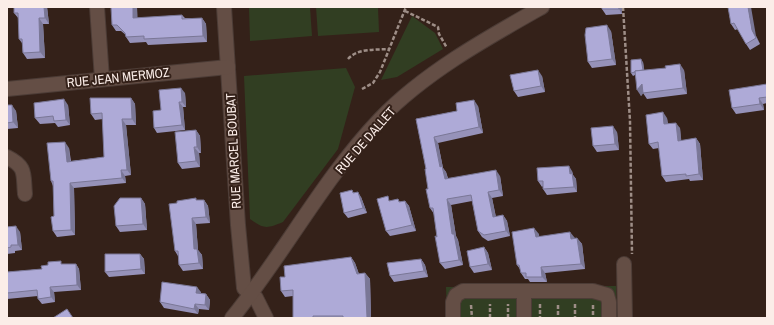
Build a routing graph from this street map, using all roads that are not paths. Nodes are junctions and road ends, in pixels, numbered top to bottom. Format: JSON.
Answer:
{"nodes":[{"id":1,"x":98,"y":7,"type":"edge"},
{"id":2,"x":224,"y":7,"type":"edge"},
{"id":3,"x":542,"y":7,"type":"edge"},
{"id":4,"x":228,"y":67,"type":"junction"},
{"id":5,"x":102,"y":79,"type":"junction"},
{"id":6,"x":7,"y":88,"type":"edge"},
{"id":7,"x":7,"y":157,"type":"edge"},
{"id":8,"x":25,"y":194,"type":"dead end"},
{"id":9,"x":624,"y":264,"type":"road end"},
{"id":10,"x":524,"y":291,"type":"junction"},
{"id":11,"x":250,"y":293,"type":"junction"},
{"id":12,"x":234,"y":317,"type":"edge"},
{"id":13,"x":266,"y":318,"type":"edge"},
{"id":14,"x":453,"y":318,"type":"edge"},
{"id":15,"x":524,"y":318,"type":"edge"},
{"id":16,"x":609,"y":318,"type":"edge"},
{"id":17,"x":625,"y":318,"type":"edge"}],
"edges":[{"from":1,"to":5,"type":"street"},
{"from":2,"to":4,"type":"street","name":"RUE MARCEL BOUBAT"},
{"from":3,"to":11,"type":"street","name":"RUE DE DALLET"},
{"from":4,"to":5,"type":"street","name":"RUE JEAN MERMOZ"},
{"from":4,"to":11,"type":"street","name":"RUE MARCEL BOUBAT"},
{"from":5,"to":6,"type":"street","name":"RUE JEAN MERMOZ"},
{"from":7,"to":8,"type":"street"},
{"from":9,"to":17,"type":"street"},
{"from":10,"to":14,"type":"street"},
{"from":10,"to":15,"type":"street"},
{"from":10,"to":16,"type":"street"},
{"from":11,"to":12,"type":"street","name":"RUE DE DALLET"},
{"from":11,"to":13,"type":"street","name":"RUE MARCEL BOUBAT"}]}
